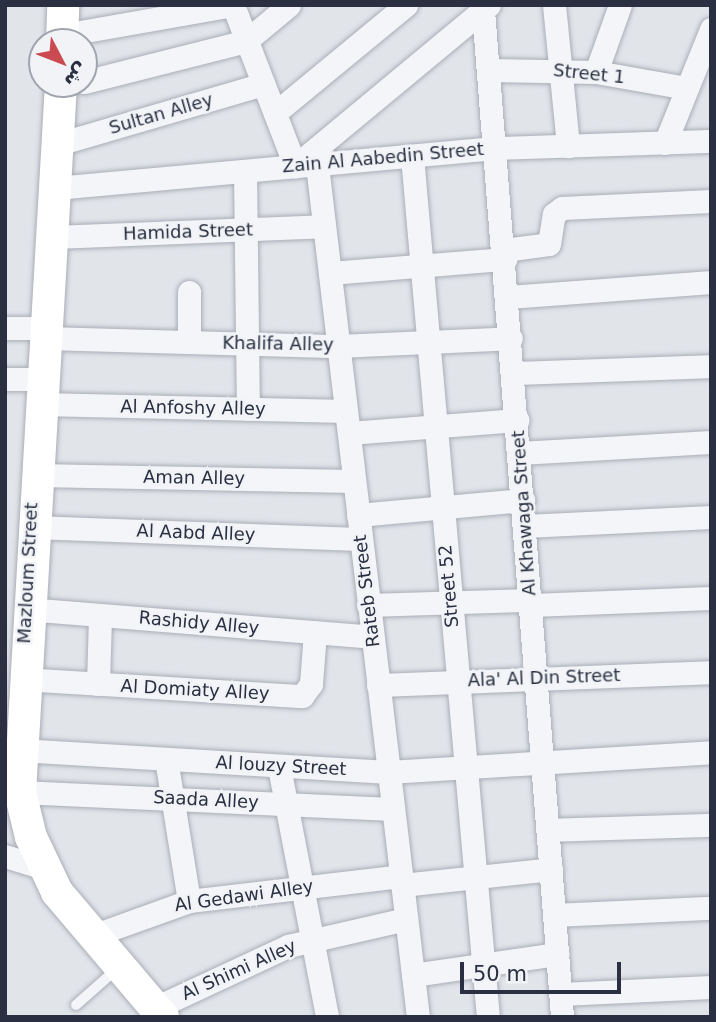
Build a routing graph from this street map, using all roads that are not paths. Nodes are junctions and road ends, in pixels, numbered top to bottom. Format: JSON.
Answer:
{"nodes":[{"id":1,"x":233,"y":5,"type":"edge"},
{"id":2,"x":289,"y":5,"type":"edge"},
{"id":3,"x":407,"y":5,"type":"edge"},
{"id":4,"x":554,"y":5,"type":"edge"},
{"id":5,"x":620,"y":5,"type":"edge"},
{"id":6,"x":486,"y":8,"type":"edge"},
{"id":7,"x":63,"y":27,"type":"edge"},
{"id":8,"x":711,"y":29,"type":"edge"},
{"id":9,"x":246,"y":41,"type":"junction"},
{"id":10,"x":491,"y":70,"type":"junction"},
{"id":11,"x":559,"y":70,"type":"junction"},
{"id":12,"x":596,"y":72,"type":"junction"},
{"id":13,"x":98,"y":77,"type":"edge"},
{"id":14,"x":263,"y":84,"type":"junction"},
{"id":15,"x":687,"y":88,"type":"junction"},
{"id":16,"x":67,"y":98,"type":"edge"},
{"id":17,"x":275,"y":113,"type":"junction"},
{"id":18,"x":711,"y":141,"type":"edge"},
{"id":19,"x":665,"y":143,"type":"junction"},
{"id":20,"x":58,"y":144,"type":"junction"},
{"id":21,"x":568,"y":146,"type":"junction"},
{"id":22,"x":496,"y":148,"type":"junction"},
{"id":23,"x":412,"y":156,"type":"junction"},
{"id":24,"x":306,"y":165,"type":"junction"},
{"id":25,"x":245,"y":171,"type":"junction"},
{"id":26,"x":56,"y":188,"type":"junction"},
{"id":27,"x":711,"y":201,"type":"edge"},
{"id":28,"x":324,"y":226,"type":"junction"},
{"id":29,"x":250,"y":229,"type":"junction"},
{"id":30,"x":52,"y":237,"type":"junction"},
{"id":31,"x":504,"y":255,"type":"junction"},
{"id":32,"x":422,"y":266,"type":"junction"},
{"id":33,"x":330,"y":273,"type":"junction"},
{"id":34,"x":711,"y":282,"type":"edge"},
{"id":35,"x":190,"y":292,"type":"dead end"},
{"id":36,"x":508,"y":297,"type":"junction"},
{"id":37,"x":5,"y":328,"type":"edge"},
{"id":38,"x":45,"y":333,"type":"junction"},
{"id":39,"x":511,"y":338,"type":"junction"},
{"id":40,"x":189,"y":342,"type":"junction"},
{"id":41,"x":428,"y":342,"type":"junction"},
{"id":42,"x":249,"y":344,"type":"junction"},
{"id":43,"x":338,"y":346,"type":"junction"},
{"id":44,"x":711,"y":366,"type":"edge"},
{"id":45,"x":513,"y":373,"type":"junction"},
{"id":46,"x":5,"y":379,"type":"edge"},
{"id":47,"x":41,"y":392,"type":"junction"},
{"id":48,"x":248,"y":409,"type":"junction"},
{"id":49,"x":517,"y":421,"type":"junction"},
{"id":50,"x":347,"y":422,"type":"junction"},
{"id":51,"x":435,"y":426,"type":"junction"},
{"id":52,"x":711,"y":442,"type":"edge"},
{"id":53,"x":519,"y":453,"type":"junction"},
{"id":54,"x":34,"y":475,"type":"junction"},
{"id":55,"x":354,"y":481,"type":"junction"},
{"id":56,"x":523,"y":500,"type":"junction"},
{"id":57,"x":442,"y":507,"type":"junction"},
{"id":58,"x":358,"y":515,"type":"junction"},
{"id":59,"x":711,"y":517,"type":"edge"},
{"id":60,"x":525,"y":526,"type":"junction"},
{"id":61,"x":31,"y":527,"type":"junction"},
{"id":62,"x":361,"y":539,"type":"junction"},
{"id":63,"x":711,"y":598,"type":"edge"},
{"id":64,"x":450,"y":602,"type":"junction"},
{"id":65,"x":531,"y":602,"type":"junction"},
{"id":66,"x":368,"y":605,"type":"junction"},
{"id":67,"x":26,"y":609,"type":"junction"},
{"id":68,"x":100,"y":615,"type":"junction"},
{"id":69,"x":315,"y":632,"type":"junction"},
{"id":70,"x":372,"y":636,"type":"junction"},
{"id":71,"x":711,"y":672,"type":"edge"},
{"id":72,"x":22,"y":679,"type":"junction"},
{"id":73,"x":536,"y":679,"type":"junction"},
{"id":74,"x":457,"y":682,"type":"junction"},
{"id":75,"x":98,"y":684,"type":"junction"},
{"id":76,"x":378,"y":685,"type":"junction"},
{"id":77,"x":19,"y":750,"type":"junction"},
{"id":78,"x":711,"y":752,"type":"edge"},
{"id":79,"x":166,"y":759,"type":"junction"},
{"id":80,"x":542,"y":760,"type":"junction"},
{"id":81,"x":279,"y":767,"type":"junction"},
{"id":82,"x":464,"y":768,"type":"junction"},
{"id":83,"x":388,"y":772,"type":"junction"},
{"id":84,"x":20,"y":792,"type":"junction"},
{"id":85,"x":169,"y":799,"type":"junction"},
{"id":86,"x":285,"y":804,"type":"junction"},
{"id":87,"x":393,"y":809,"type":"junction"},
{"id":88,"x":711,"y":825,"type":"edge"},
{"id":89,"x":548,"y":830,"type":"junction"},
{"id":90,"x":5,"y":856,"type":"edge"},
{"id":91,"x":44,"y":868,"type":"junction"},
{"id":92,"x":551,"y":869,"type":"junction"},
{"id":93,"x":473,"y":877,"type":"junction"},
{"id":94,"x":402,"y":880,"type":"junction"},
{"id":95,"x":300,"y":888,"type":"junction"},
{"id":96,"x":188,"y":901,"type":"junction"},
{"id":97,"x":711,"y":908,"type":"edge"},
{"id":98,"x":554,"y":915,"type":"junction"},
{"id":99,"x":406,"y":919,"type":"junction"},
{"id":100,"x":92,"y":936,"type":"junction"},
{"id":101,"x":309,"y":939,"type":"junction"},
{"id":102,"x":557,"y":954,"type":"junction"},
{"id":103,"x":482,"y":965,"type":"junction"},
{"id":104,"x":119,"y":967,"type":"junction"},
{"id":105,"x":413,"y":975,"type":"junction"},
{"id":106,"x":711,"y":986,"type":"edge"},
{"id":107,"x":76,"y":1005,"type":"dead end"},
{"id":108,"x":561,"y":1006,"type":"edge"},
{"id":109,"x":159,"y":1012,"type":"edge"},
{"id":110,"x":327,"y":1017,"type":"edge"},
{"id":111,"x":418,"y":1017,"type":"edge"},
{"id":112,"x":488,"y":1017,"type":"edge"}],
"edges":[{"from":1,"to":7,"type":"street"},
{"from":1,"to":9,"type":"street","name":"Rateb Street"},
{"from":2,"to":9,"type":"street"},
{"from":3,"to":17,"type":"street"},
{"from":4,"to":11,"type":"street"},
{"from":5,"to":12,"type":"street"},
{"from":6,"to":10,"type":"street","name":"Al Khawaga Street"},
{"from":6,"to":24,"type":"street"},
{"from":8,"to":15,"type":"street"},
{"from":9,"to":13,"type":"street"},
{"from":9,"to":14,"type":"street","name":"Rateb Street"},
{"from":10,"to":11,"type":"street","name":"Street 1"},
{"from":10,"to":22,"type":"street","name":"Al Khawaga Street"},
{"from":11,"to":12,"type":"street","name":"Street 1"},
{"from":11,"to":21,"type":"street"},
{"from":12,"to":15,"type":"street","name":"Street 1"},
{"from":14,"to":17,"type":"street","name":"Rateb Street"},
{"from":14,"to":20,"type":"street","name":"Sultan Alley"},
{"from":15,"to":19,"type":"street"},
{"from":16,"to":20,"type":"street","name":"Mazloum Street"},
{"from":17,"to":24,"type":"street","name":"Rateb Street"},
{"from":18,"to":19,"type":"street","name":"Zain Al Aabedin Street"},
{"from":19,"to":21,"type":"street","name":"Zain Al Aabedin Street"},
{"from":20,"to":26,"type":"street","name":"Mazloum Street"},
{"from":21,"to":22,"type":"street","name":"Zain Al Aabedin Street"},
{"from":22,"to":23,"type":"street","name":"Zain Al Aabedin Street"},
{"from":22,"to":31,"type":"street","name":"Al Khawaga Street"},
{"from":23,"to":24,"type":"street","name":"Zain Al Aabedin Street"},
{"from":23,"to":32,"type":"street","name":"Street 52"},
{"from":24,"to":25,"type":"street","name":"Zain Al Aabedin Street"},
{"from":24,"to":28,"type":"street","name":"Rateb Street"},
{"from":25,"to":26,"type":"street","name":"Zain Al Aabedin Street"},
{"from":25,"to":29,"type":"street"},
{"from":26,"to":30,"type":"street","name":"Mazloum Street"},
{"from":27,"to":31,"type":"street"},
{"from":28,"to":29,"type":"street","name":"Hamida Street"},
{"from":28,"to":33,"type":"street","name":"Rateb Street"},
{"from":29,"to":30,"type":"street","name":"Hamida Street"},
{"from":29,"to":42,"type":"street"},
{"from":30,"to":38,"type":"street","name":"Mazloum Street"},
{"from":31,"to":32,"type":"street"},
{"from":31,"to":36,"type":"street","name":"Al Khawaga Street"},
{"from":32,"to":33,"type":"street"},
{"from":32,"to":41,"type":"street","name":"Street 52"},
{"from":33,"to":43,"type":"street","name":"Rateb Street"},
{"from":34,"to":36,"type":"street"},
{"from":35,"to":40,"type":"street"},
{"from":36,"to":39,"type":"street","name":"Al Khawaga Street"},
{"from":37,"to":38,"type":"street","name":"Khalifa Alley"},
{"from":38,"to":40,"type":"street","name":"Khalifa Alley"},
{"from":38,"to":47,"type":"street","name":"Mazloum Street"},
{"from":39,"to":41,"type":"street","name":"Khalifa Alley"},
{"from":39,"to":45,"type":"street","name":"Al Khawaga Street"},
{"from":40,"to":42,"type":"street","name":"Khalifa Alley"},
{"from":41,"to":43,"type":"street","name":"Khalifa Alley"},
{"from":41,"to":51,"type":"street","name":"Street 52"},
{"from":42,"to":43,"type":"street","name":"Khalifa Alley"},
{"from":42,"to":48,"type":"street"},
{"from":43,"to":50,"type":"street","name":"Rateb Street"},
{"from":44,"to":45,"type":"street"},
{"from":45,"to":49,"type":"street","name":"Al Khawaga Street"},
{"from":46,"to":47,"type":"street","name":"Al Anfoshy Alley"},
{"from":47,"to":48,"type":"street","name":"Al Anfoshy Alley"},
{"from":47,"to":54,"type":"street","name":"Mazloum Street"},
{"from":48,"to":50,"type":"street","name":"Al Anfoshy Alley"},
{"from":49,"to":51,"type":"street","name":"Al Anfoshy Alley"},
{"from":49,"to":53,"type":"street","name":"Al Khawaga Street"},
{"from":50,"to":51,"type":"street","name":"Al Anfoshy Alley"},
{"from":50,"to":55,"type":"street","name":"Rateb Street"},
{"from":51,"to":57,"type":"street","name":"Street 52"},
{"from":52,"to":53,"type":"street"},
{"from":53,"to":56,"type":"street","name":"Al Khawaga Street"},
{"from":54,"to":55,"type":"street","name":"Aman Alley"},
{"from":54,"to":61,"type":"street","name":"Mazloum Street"},
{"from":55,"to":58,"type":"street","name":"Rateb Street"},
{"from":56,"to":57,"type":"street"},
{"from":56,"to":60,"type":"street","name":"Al Khawaga Street"},
{"from":57,"to":58,"type":"street"},
{"from":57,"to":64,"type":"street","name":"Street 52"},
{"from":58,"to":62,"type":"street","name":"Rateb Street"},
{"from":59,"to":60,"type":"street"},
{"from":60,"to":65,"type":"street","name":"Al Khawaga Street"},
{"from":61,"to":62,"type":"street","name":"Al Aabd Alley"},
{"from":61,"to":67,"type":"street","name":"Mazloum Street"},
{"from":62,"to":66,"type":"street","name":"Rateb Street"},
{"from":63,"to":65,"type":"street"},
{"from":64,"to":65,"type":"street"},
{"from":64,"to":66,"type":"street"},
{"from":64,"to":74,"type":"street","name":"Street 52"},
{"from":65,"to":73,"type":"street","name":"Al Khawaga Street"},
{"from":66,"to":70,"type":"street","name":"Rateb Street"},
{"from":67,"to":68,"type":"street","name":"Rashidy Alley"},
{"from":67,"to":72,"type":"street","name":"Mazloum Street"},
{"from":68,"to":69,"type":"street","name":"Rashidy Alley"},
{"from":68,"to":75,"type":"street"},
{"from":69,"to":70,"type":"street","name":"Rashidy Alley"},
{"from":69,"to":75,"type":"street","name":"Al Domiaty Alley"},
{"from":70,"to":76,"type":"street","name":"Rateb Street"},
{"from":71,"to":73,"type":"street","name":"Ala' Al Din Street"},
{"from":72,"to":75,"type":"street","name":"Al Domiaty Alley"},
{"from":72,"to":77,"type":"street","name":"Mazloum Street"},
{"from":73,"to":74,"type":"street","name":"Ala' Al Din Street"},
{"from":73,"to":80,"type":"street","name":"Al Khawaga Street"},
{"from":74,"to":76,"type":"street","name":"Ala' Al Din Street"},
{"from":74,"to":82,"type":"street","name":"Street 52"},
{"from":76,"to":83,"type":"street","name":"Rateb Street"},
{"from":77,"to":79,"type":"street","name":"Al louzy Street"},
{"from":77,"to":84,"type":"street","name":"Mazloum Street"},
{"from":78,"to":80,"type":"street","name":"Al louzy Street"},
{"from":79,"to":81,"type":"street","name":"Al louzy Street"},
{"from":79,"to":85,"type":"street"},
{"from":80,"to":82,"type":"street","name":"Al louzy Street"},
{"from":80,"to":89,"type":"street","name":"Al Khawaga Street"},
{"from":81,"to":83,"type":"street","name":"Al louzy Street"},
{"from":81,"to":86,"type":"street"},
{"from":82,"to":83,"type":"street","name":"Al louzy Street"},
{"from":82,"to":93,"type":"street","name":"Street 52"},
{"from":83,"to":87,"type":"street","name":"Rateb Street"},
{"from":84,"to":85,"type":"street","name":"Saada Alley"},
{"from":84,"to":91,"type":"street","name":"Mazloum Street"},
{"from":85,"to":86,"type":"street","name":"Saada Alley"},
{"from":85,"to":96,"type":"street"},
{"from":86,"to":87,"type":"street","name":"Saada Alley"},
{"from":86,"to":95,"type":"street"},
{"from":87,"to":94,"type":"street","name":"Rateb Street"},
{"from":88,"to":89,"type":"street"},
{"from":89,"to":92,"type":"street","name":"Al Khawaga Street"},
{"from":90,"to":91,"type":"street"},
{"from":91,"to":100,"type":"street","name":"Mazloum Street"},
{"from":92,"to":93,"type":"street","name":"Al Gedawi Alley"},
{"from":92,"to":98,"type":"street","name":"Al Khawaga Street"},
{"from":93,"to":94,"type":"street","name":"Al Gedawi Alley"},
{"from":93,"to":103,"type":"street","name":"Street 52"},
{"from":94,"to":95,"type":"street","name":"Al Gedawi Alley"},
{"from":94,"to":99,"type":"street","name":"Rateb Street"},
{"from":95,"to":96,"type":"street","name":"Al Gedawi Alley"},
{"from":95,"to":101,"type":"street"},
{"from":96,"to":100,"type":"street","name":"Al Gedawi Alley"},
{"from":97,"to":98,"type":"street"},
{"from":98,"to":102,"type":"street","name":"Al Khawaga Street"},
{"from":99,"to":101,"type":"street","name":"Al Shimi Alley"},
{"from":99,"to":105,"type":"street","name":"Rateb Street"},
{"from":100,"to":104,"type":"street","name":"Mazloum Street"},
{"from":101,"to":109,"type":"street","name":"Al Shimi Alley"},
{"from":101,"to":110,"type":"street"},
{"from":102,"to":103,"type":"street"},
{"from":102,"to":108,"type":"street","name":"Al Khawaga Street"},
{"from":103,"to":105,"type":"street"},
{"from":103,"to":112,"type":"street","name":"Street 52"},
{"from":104,"to":107,"type":"lane"},
{"from":104,"to":109,"type":"street","name":"Mazloum Street"},
{"from":105,"to":111,"type":"street","name":"Rateb Street"},
{"from":106,"to":108,"type":"street"}]}
